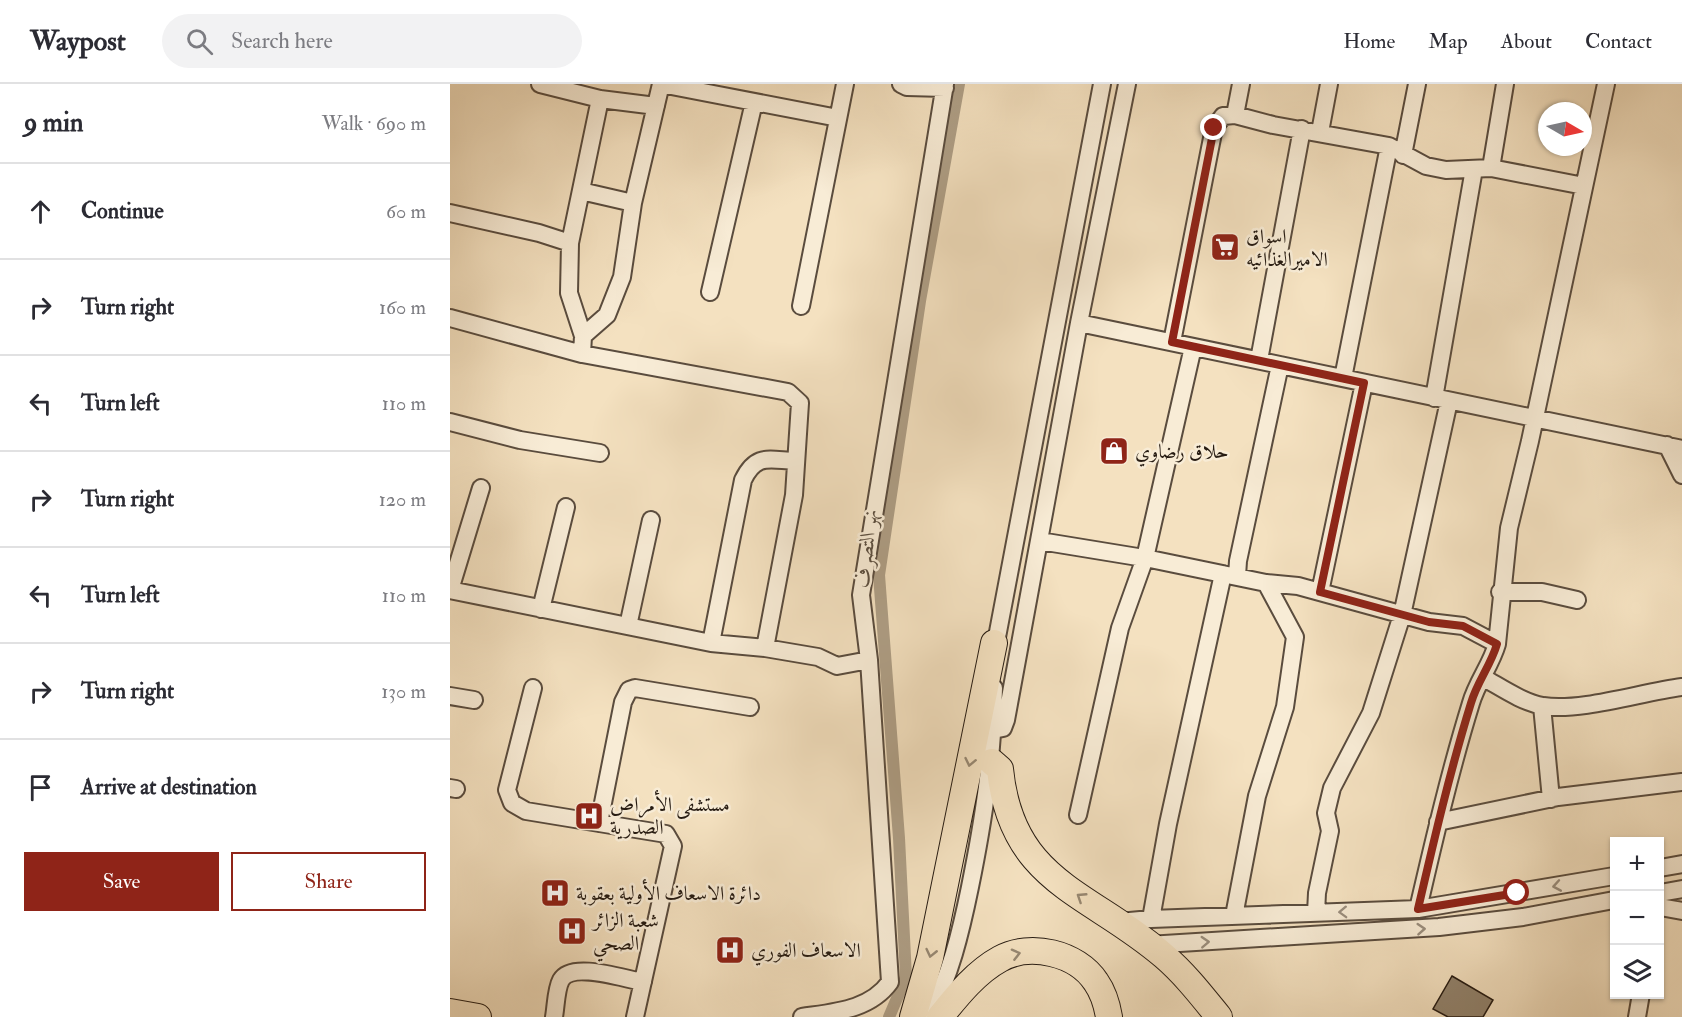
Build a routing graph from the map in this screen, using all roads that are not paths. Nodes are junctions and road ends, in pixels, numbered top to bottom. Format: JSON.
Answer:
{"nodes":[{"id":1,"x":540,"y":84,"type":"edge"},
{"id":2,"x":661,"y":84,"type":"edge"},
{"id":3,"x":845,"y":84,"type":"edge"},
{"id":4,"x":901,"y":84,"type":"edge"},
{"id":5,"x":1102,"y":84,"type":"edge"},
{"id":6,"x":1127,"y":84,"type":"edge"},
{"id":7,"x":1241,"y":84,"type":"edge"},
{"id":8,"x":1329,"y":84,"type":"edge"},
{"id":9,"x":1417,"y":84,"type":"edge"},
{"id":10,"x":1505,"y":84,"type":"edge"},
{"id":11,"x":1606,"y":84,"type":"edge"},
{"id":12,"x":945,"y":86,"type":"edge"},
{"id":13,"x":600,"y":99,"type":"junction"},
{"id":14,"x":754,"y":102,"type":"junction"},
{"id":15,"x":656,"y":106,"type":"junction"},
{"id":16,"x":1235,"y":115,"type":"junction"},
{"id":17,"x":838,"y":118,"type":"junction"},
{"id":18,"x":1302,"y":129,"type":"junction"},
{"id":19,"x":1320,"y":132,"type":"junction"},
{"id":20,"x":1396,"y":151,"type":"junction"},
{"id":21,"x":1482,"y":169,"type":"junction"},
{"id":22,"x":1584,"y":186,"type":"junction"},
{"id":23,"x":581,"y":191,"type":"junction"},
{"id":24,"x":633,"y":203,"type":"junction"},
{"id":25,"x":450,"y":213,"type":"edge"},
{"id":26,"x":570,"y":243,"type":"junction"},
{"id":27,"x":710,"y":292,"type":"dead end"},
{"id":28,"x":801,"y":306,"type":"dead end"},
{"id":29,"x":450,"y":318,"type":"edge"},
{"id":30,"x":1079,"y":323,"type":"junction"},
{"id":31,"x":583,"y":336,"type":"junction"},
{"id":32,"x":1172,"y":342,"type":"junction"},
{"id":33,"x":1193,"y":347,"type":"junction"},
{"id":34,"x":582,"y":354,"type":"junction"},
{"id":35,"x":1259,"y":360,"type":"junction"},
{"id":36,"x":1280,"y":364,"type":"junction"},
{"id":37,"x":1343,"y":378,"type":"junction"},
{"id":38,"x":1364,"y":383,"type":"junction"},
{"id":39,"x":1441,"y":399,"type":"junction"},
{"id":40,"x":1533,"y":418,"type":"junction"},
{"id":41,"x":450,"y":422,"type":"edge"},
{"id":42,"x":1674,"y":447,"type":"edge"},
{"id":43,"x":600,"y":453,"type":"dead end"},
{"id":44,"x":795,"y":461,"type":"junction"},
{"id":45,"x":1682,"y":475,"type":"edge"},
{"id":46,"x":481,"y":488,"type":"dead end"},
{"id":47,"x":566,"y":507,"type":"dead end"},
{"id":48,"x":651,"y":520,"type":"dead end"},
{"id":49,"x":1040,"y":541,"type":"junction"},
{"id":50,"x":1144,"y":558,"type":"junction"},
{"id":51,"x":1230,"y":575,"type":"junction"},
{"id":52,"x":1266,"y":583,"type":"junction"},
{"id":53,"x":450,"y":590,"type":"edge"},
{"id":54,"x":1320,"y":592,"type":"junction"},
{"id":55,"x":1500,"y":592,"type":"junction"},
{"id":56,"x":1577,"y":600,"type":"dead end"},
{"id":57,"x":541,"y":609,"type":"junction"},
{"id":58,"x":1402,"y":615,"type":"junction"},
{"id":59,"x":628,"y":626,"type":"junction"},
{"id":60,"x":711,"y":643,"type":"junction"},
{"id":61,"x":994,"y":643,"type":"junction"},
{"id":62,"x":1497,"y":644,"type":"junction"},
{"id":63,"x":765,"y":648,"type":"junction"},
{"id":64,"x":869,"y":660,"type":"junction"},
{"id":65,"x":1484,"y":678,"type":"junction"},
{"id":66,"x":1682,"y":687,"type":"edge"},
{"id":67,"x":533,"y":688,"type":"dead end"},
{"id":68,"x":450,"y":696,"type":"edge"},
{"id":69,"x":474,"y":700,"type":"dead end"},
{"id":70,"x":1542,"y":706,"type":"junction"},
{"id":71,"x":750,"y":707,"type":"dead end"},
{"id":72,"x":993,"y":730,"type":"junction"},
{"id":73,"x":992,"y":762,"type":"junction"},
{"id":74,"x":1682,"y":782,"type":"edge"},
{"id":75,"x":1551,"y":799,"type":"junction"},
{"id":76,"x":1078,"y":815,"type":"dead end"},
{"id":77,"x":1438,"y":822,"type":"junction"},
{"id":78,"x":599,"y":823,"type":"junction"},
{"id":79,"x":1682,"y":864,"type":"edge"},
{"id":80,"x":1664,"y":867,"type":"edge"},
{"id":81,"x":1610,"y":877,"type":"edge"},
{"id":82,"x":1682,"y":889,"type":"edge"},
{"id":83,"x":1664,"y":892,"type":"edge"},
{"id":84,"x":1610,"y":901,"type":"edge"},
{"id":85,"x":1664,"y":908,"type":"edge"},
{"id":86,"x":1418,"y":909,"type":"junction"},
{"id":87,"x":1387,"y":910,"type":"junction"},
{"id":88,"x":1682,"y":911,"type":"edge"},
{"id":89,"x":1316,"y":913,"type":"junction"},
{"id":90,"x":1234,"y":916,"type":"junction"},
{"id":91,"x":1151,"y":919,"type":"junction"},
{"id":92,"x":1119,"y":922,"type":"junction"},
{"id":93,"x":1387,"y":931,"type":"junction"},
{"id":94,"x":1147,"y":945,"type":"junction"},
{"id":95,"x":643,"y":982,"type":"junction"},
{"id":96,"x":1640,"y":999,"type":"edge"},
{"id":97,"x":450,"y":1012,"type":"edge"},
{"id":98,"x":478,"y":1017,"type":"edge"},
{"id":99,"x":554,"y":1017,"type":"edge"},
{"id":100,"x":635,"y":1017,"type":"edge"},
{"id":101,"x":802,"y":1017,"type":"edge"},
{"id":102,"x":913,"y":1017,"type":"edge"},
{"id":103,"x":928,"y":1017,"type":"edge"},
{"id":104,"x":940,"y":1017,"type":"edge"},
{"id":105,"x":1109,"y":1017,"type":"edge"},
{"id":106,"x":1219,"y":1017,"type":"edge"},
{"id":107,"x":1637,"y":1017,"type":"edge"}],
"edges":[{"from":1,"to":13,"type":"street"},
{"from":2,"to":14,"type":"street"},
{"from":2,"to":15,"type":"street"},
{"from":3,"to":17,"type":"street"},
{"from":4,"to":12,"type":"street"},
{"from":5,"to":61,"type":"street"},
{"from":6,"to":30,"type":"street"},
{"from":7,"to":16,"type":"street"},
{"from":8,"to":19,"type":"street"},
{"from":9,"to":20,"type":"street"},
{"from":10,"to":21,"type":"street"},
{"from":11,"to":22,"type":"street"},
{"from":12,"to":64,"type":"street"},
{"from":13,"to":15,"type":"street"},
{"from":13,"to":23,"type":"street"},
{"from":14,"to":17,"type":"street"},
{"from":14,"to":27,"type":"street"},
{"from":15,"to":24,"type":"street"},
{"from":16,"to":18,"type":"street"},
{"from":16,"to":32,"type":"street"},
{"from":17,"to":28,"type":"street"},
{"from":18,"to":19,"type":"street"},
{"from":18,"to":35,"type":"street"},
{"from":19,"to":20,"type":"street"},
{"from":20,"to":21,"type":"street"},
{"from":20,"to":37,"type":"street"},
{"from":21,"to":22,"type":"street"},
{"from":21,"to":39,"type":"street"},
{"from":22,"to":40,"type":"street"},
{"from":23,"to":24,"type":"street"},
{"from":23,"to":26,"type":"street"},
{"from":24,"to":31,"type":"street"},
{"from":25,"to":26,"type":"street"},
{"from":26,"to":31,"type":"street"},
{"from":29,"to":34,"type":"street"},
{"from":30,"to":32,"type":"street"},
{"from":30,"to":49,"type":"street"},
{"from":31,"to":34,"type":"street"},
{"from":32,"to":33,"type":"street"},
{"from":33,"to":35,"type":"street"},
{"from":33,"to":50,"type":"street"},
{"from":34,"to":44,"type":"street"},
{"from":35,"to":36,"type":"street"},
{"from":36,"to":37,"type":"street"},
{"from":36,"to":51,"type":"street"},
{"from":37,"to":38,"type":"street"},
{"from":38,"to":39,"type":"street"},
{"from":38,"to":54,"type":"street"},
{"from":39,"to":40,"type":"street"},
{"from":39,"to":58,"type":"street"},
{"from":40,"to":42,"type":"street"},
{"from":40,"to":55,"type":"street"},
{"from":41,"to":43,"type":"street"},
{"from":42,"to":45,"type":"street"},
{"from":44,"to":60,"type":"street"},
{"from":44,"to":63,"type":"street"},
{"from":46,"to":53,"type":"street"},
{"from":47,"to":57,"type":"street"},
{"from":48,"to":59,"type":"street"},
{"from":49,"to":50,"type":"street"},
{"from":49,"to":72,"type":"street"},
{"from":50,"to":51,"type":"street"},
{"from":50,"to":76,"type":"street"},
{"from":51,"to":52,"type":"street"},
{"from":51,"to":91,"type":"street"},
{"from":52,"to":54,"type":"street"},
{"from":52,"to":90,"type":"street"},
{"from":53,"to":57,"type":"street"},
{"from":54,"to":58,"type":"street"},
{"from":55,"to":56,"type":"street"},
{"from":55,"to":62,"type":"street"},
{"from":57,"to":59,"type":"street"},
{"from":58,"to":62,"type":"street"},
{"from":58,"to":89,"type":"street"},
{"from":59,"to":60,"type":"street"},
{"from":60,"to":63,"type":"street"},
{"from":61,"to":72,"type":"street"},
{"from":61,"to":102,"type":"highway","one_way":true},
{"from":62,"to":65,"type":"street"},
{"from":63,"to":64,"type":"street"},
{"from":64,"to":101,"type":"street"},
{"from":65,"to":70,"type":"street"},
{"from":65,"to":77,"type":"street"},
{"from":66,"to":70,"type":"street"},
{"from":67,"to":78,"type":"street"},
{"from":68,"to":69,"type":"street"},
{"from":70,"to":75,"type":"street"},
{"from":71,"to":78,"type":"street"},
{"from":72,"to":73,"type":"street"},
{"from":92,"to":73,"type":"highway","one_way":true},
{"from":73,"to":103,"type":"street"},
{"from":74,"to":75,"type":"street"},
{"from":75,"to":77,"type":"street"},
{"from":77,"to":86,"type":"street"},
{"from":78,"to":95,"type":"street"},
{"from":79,"to":80,"type":"street"},
{"from":81,"to":86,"type":"street","one_way":true},
{"from":82,"to":83,"type":"street"},
{"from":93,"to":84,"type":"street","one_way":true},
{"from":85,"to":88,"type":"street"},
{"from":86,"to":87,"type":"street"},
{"from":87,"to":89,"type":"street","one_way":true},
{"from":87,"to":93,"type":"street"},
{"from":89,"to":90,"type":"street"},
{"from":90,"to":91,"type":"street"},
{"from":91,"to":92,"type":"street"},
{"from":92,"to":94,"type":"highway"},
{"from":94,"to":93,"type":"street","one_way":true},
{"from":94,"to":106,"type":"highway"},
{"from":95,"to":99,"type":"street"},
{"from":95,"to":100,"type":"street"},
{"from":96,"to":107,"type":"street"},
{"from":97,"to":98,"type":"highway"},
{"from":104,"to":105,"type":"highway","one_way":true}]}
